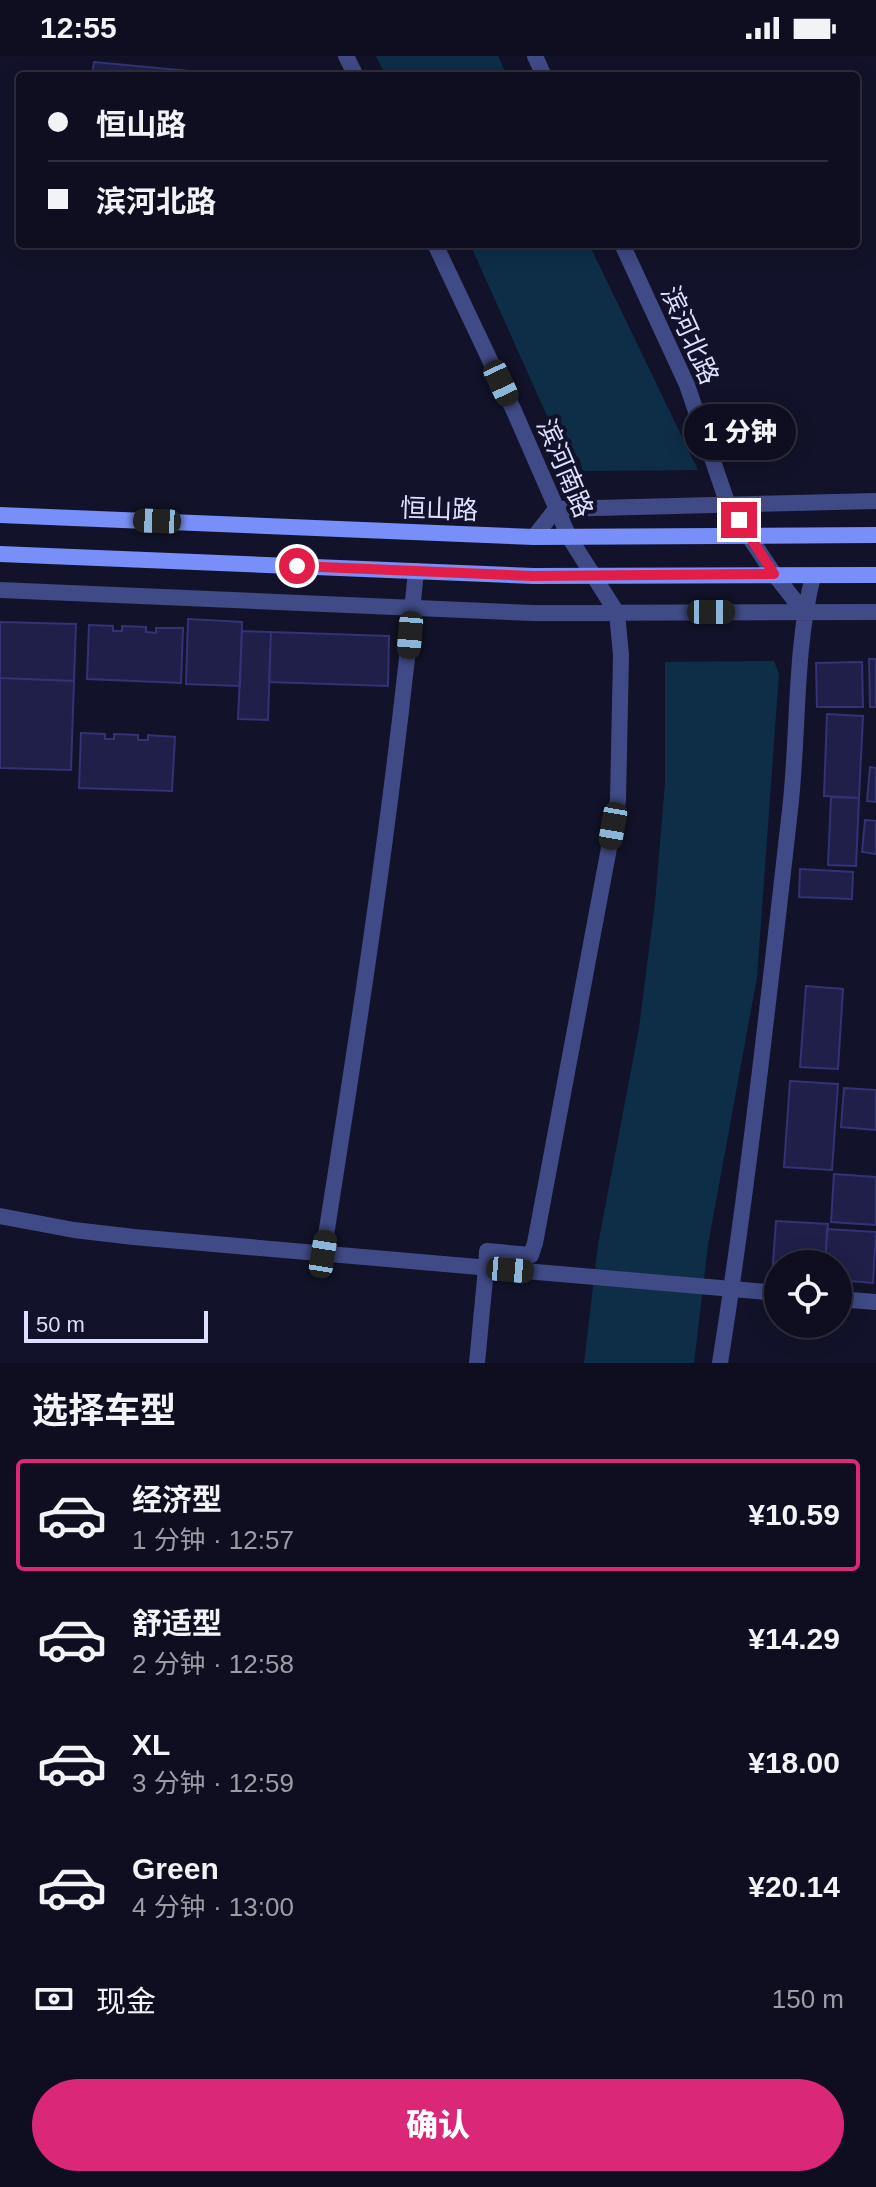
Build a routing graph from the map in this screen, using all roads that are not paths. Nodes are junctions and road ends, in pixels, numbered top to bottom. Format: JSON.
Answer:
{"nodes":[{"id":1,"x":437,"y":248,"type":"edge"},
{"id":2,"x":624,"y":248,"type":"edge"},
{"id":3,"x":876,"y":501,"type":"edge"},
{"id":4,"x":728,"y":505,"type":"junction"},
{"id":5,"x":556,"y":509,"type":"junction"},
{"id":6,"x":0,"y":515,"type":"edge"},
{"id":7,"x":749,"y":535,"type":"junction"},
{"id":8,"x":876,"y":535,"type":"edge"},
{"id":9,"x":534,"y":537,"type":"junction"},
{"id":10,"x":569,"y":537,"type":"junction"},
{"id":11,"x":0,"y":554,"type":"edge"},
{"id":12,"x":416,"y":571,"type":"junction"},
{"id":13,"x":774,"y":574,"type":"junction"},
{"id":14,"x":876,"y":575,"type":"edge"},
{"id":15,"x":593,"y":576,"type":"junction"},
{"id":16,"x":813,"y":576,"type":"junction"},
{"id":17,"x":0,"y":590,"type":"edge"},
{"id":18,"x":413,"y":608,"type":"junction"},
{"id":19,"x":804,"y":612,"type":"junction"},
{"id":20,"x":876,"y":612,"type":"edge"},
{"id":21,"x":617,"y":613,"type":"junction"},
{"id":22,"x":0,"y":1216,"type":"edge"},
{"id":23,"x":323,"y":1254,"type":"junction"},
{"id":24,"x":486,"y":1268,"type":"junction"},
{"id":25,"x":732,"y":1289,"type":"junction"},
{"id":26,"x":764,"y":1292,"type":"edge"},
{"id":27,"x":852,"y":1300,"type":"edge"},
{"id":28,"x":876,"y":1302,"type":"edge"},
{"id":29,"x":477,"y":1363,"type":"edge"},
{"id":30,"x":720,"y":1363,"type":"edge"}],
"edges":[{"from":1,"to":5,"type":"street","name":"滨河南路"},
{"from":2,"to":4,"type":"street","name":"滨河北路"},
{"from":3,"to":4,"type":"street"},
{"from":4,"to":5,"type":"street"},
{"from":4,"to":7,"type":"street","name":"滨河北路"},
{"from":5,"to":9,"type":"street"},
{"from":5,"to":10,"type":"street","name":"滨河南路"},
{"from":6,"to":9,"type":"main road","name":"恒山路"},
{"from":7,"to":8,"type":"main road","name":"恒山路"},
{"from":7,"to":10,"type":"main road","name":"恒山路"},
{"from":7,"to":13,"type":"street","name":"滨河北路"},
{"from":9,"to":10,"type":"main road","name":"恒山路"},
{"from":10,"to":15,"type":"street","name":"滨河南路"},
{"from":11,"to":12,"type":"main road"},
{"from":12,"to":15,"type":"main road"},
{"from":12,"to":18,"type":"street"},
{"from":13,"to":15,"type":"main road"},
{"from":13,"to":16,"type":"main road"},
{"from":13,"to":19,"type":"street","name":"滨河北路"},
{"from":14,"to":16,"type":"main road"},
{"from":15,"to":21,"type":"street","name":"滨河南路"},
{"from":16,"to":19,"type":"street"},
{"from":17,"to":18,"type":"street"},
{"from":18,"to":21,"type":"street"},
{"from":18,"to":23,"type":"street"},
{"from":19,"to":20,"type":"street"},
{"from":19,"to":21,"type":"street"},
{"from":19,"to":25,"type":"street"},
{"from":21,"to":24,"type":"street"},
{"from":22,"to":23,"type":"street"},
{"from":23,"to":24,"type":"street"},
{"from":24,"to":25,"type":"street"},
{"from":24,"to":29,"type":"street"},
{"from":25,"to":26,"type":"street"},
{"from":25,"to":30,"type":"street"},
{"from":27,"to":28,"type":"street"}]}
